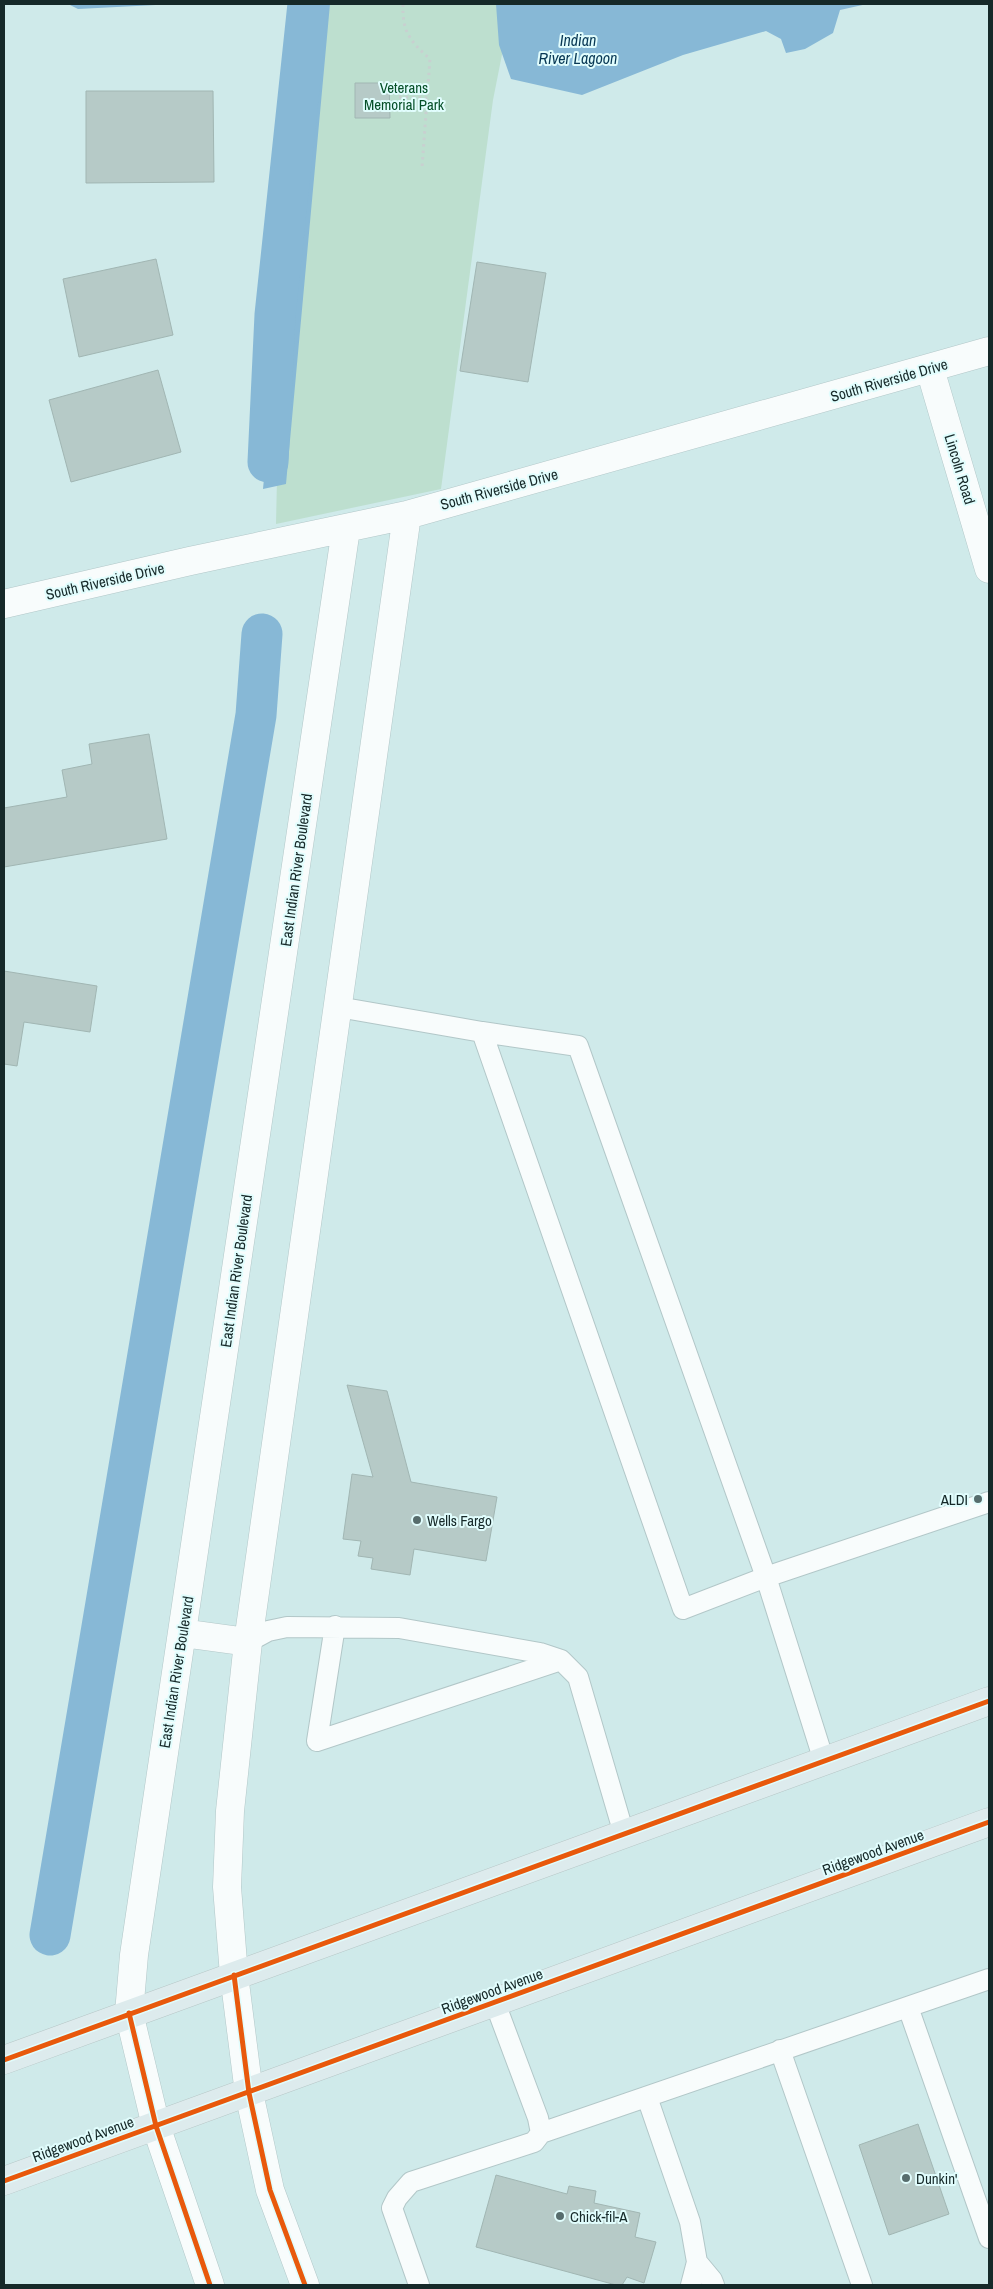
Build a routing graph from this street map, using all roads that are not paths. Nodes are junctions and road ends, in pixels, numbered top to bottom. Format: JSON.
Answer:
{"nodes":[{"id":1,"x":989,"y":352,"type":"edge"},
{"id":2,"x":930,"y":369,"type":"junction"},
{"id":3,"x":407,"y":515,"type":"junction"},
{"id":4,"x":346,"y":529,"type":"junction"},
{"id":5,"x":989,"y":569,"type":"edge"},
{"id":6,"x":4,"y":604,"type":"edge"},
{"id":7,"x":338,"y":1007,"type":"junction"},
{"id":8,"x":482,"y":1032,"type":"junction"},
{"id":9,"x":989,"y":1502,"type":"edge"},
{"id":10,"x":766,"y":1577,"type":"junction"},
{"id":11,"x":334,"y":1626,"type":"junction"},
{"id":12,"x":182,"y":1633,"type":"junction"},
{"id":13,"x":248,"y":1642,"type":"junction"},
{"id":14,"x":561,"y":1660,"type":"junction"},
{"id":15,"x":989,"y":1701,"type":"edge"},
{"id":16,"x":824,"y":1761,"type":"junction"},
{"id":17,"x":989,"y":1822,"type":"edge"},
{"id":18,"x":624,"y":1834,"type":"junction"},
{"id":19,"x":234,"y":1975,"type":"junction"},
{"id":20,"x":989,"y":1978,"type":"edge"},
{"id":21,"x":495,"y":2003,"type":"junction"},
{"id":22,"x":908,"y":2007,"type":"junction"},
{"id":23,"x":129,"y":2013,"type":"junction"},
{"id":24,"x":780,"y":2050,"type":"junction"},
{"id":25,"x":4,"y":2060,"type":"edge"},
{"id":26,"x":249,"y":2093,"type":"junction"},
{"id":27,"x":647,"y":2097,"type":"junction"},
{"id":28,"x":156,"y":2126,"type":"junction"},
{"id":29,"x":541,"y":2133,"type":"junction"},
{"id":30,"x":4,"y":2181,"type":"edge"},
{"id":31,"x":989,"y":2238,"type":"edge"},
{"id":32,"x":697,"y":2262,"type":"junction"},
{"id":33,"x":210,"y":2285,"type":"edge"},
{"id":34,"x":305,"y":2285,"type":"edge"},
{"id":35,"x":419,"y":2285,"type":"edge"},
{"id":36,"x":691,"y":2285,"type":"edge"},
{"id":37,"x":714,"y":2285,"type":"edge"},
{"id":38,"x":862,"y":2285,"type":"edge"}],
"edges":[{"from":1,"to":2,"type":"street","name":"South Riverside Drive"},
{"from":2,"to":3,"type":"street","name":"South Riverside Drive"},
{"from":2,"to":5,"type":"street","name":"Lincoln Road"},
{"from":3,"to":4,"type":"street","name":"South Riverside Drive"},
{"from":3,"to":7,"type":"street"},
{"from":4,"to":6,"type":"street","name":"South Riverside Drive"},
{"from":4,"to":12,"type":"street","name":"East Indian River Boulevard"},
{"from":7,"to":8,"type":"lane"},
{"from":7,"to":13,"type":"street"},
{"from":8,"to":10,"type":"lane"},
{"from":8,"to":10,"type":"lane"},
{"from":9,"to":10,"type":"lane"},
{"from":10,"to":16,"type":"lane"},
{"from":11,"to":13,"type":"lane"},
{"from":11,"to":14,"type":"lane"},
{"from":11,"to":14,"type":"lane"},
{"from":12,"to":13,"type":"street"},
{"from":12,"to":23,"type":"street","name":"East Indian River Boulevard"},
{"from":13,"to":19,"type":"street"},
{"from":14,"to":18,"type":"lane"},
{"from":15,"to":16,"type":"main road"},
{"from":16,"to":18,"type":"main road"},
{"from":17,"to":21,"type":"main road","name":"Ridgewood Avenue"},
{"from":18,"to":19,"type":"main road"},
{"from":19,"to":23,"type":"main road"},
{"from":19,"to":26,"type":"street"},
{"from":20,"to":22,"type":"lane"},
{"from":21,"to":26,"type":"main road","name":"Ridgewood Avenue"},
{"from":21,"to":29,"type":"lane"},
{"from":22,"to":24,"type":"lane"},
{"from":22,"to":31,"type":"lane"},
{"from":23,"to":25,"type":"main road"},
{"from":23,"to":28,"type":"street","name":"East Indian River Boulevard"},
{"from":24,"to":27,"type":"lane"},
{"from":24,"to":38,"type":"lane"},
{"from":26,"to":28,"type":"main road","name":"Ridgewood Avenue"},
{"from":26,"to":34,"type":"street"},
{"from":27,"to":29,"type":"lane"},
{"from":27,"to":32,"type":"lane"},
{"from":28,"to":30,"type":"main road","name":"Ridgewood Avenue"},
{"from":28,"to":33,"type":"street","name":"East Indian River Boulevard"},
{"from":29,"to":35,"type":"lane"},
{"from":32,"to":36,"type":"lane"},
{"from":32,"to":37,"type":"lane"}]}
